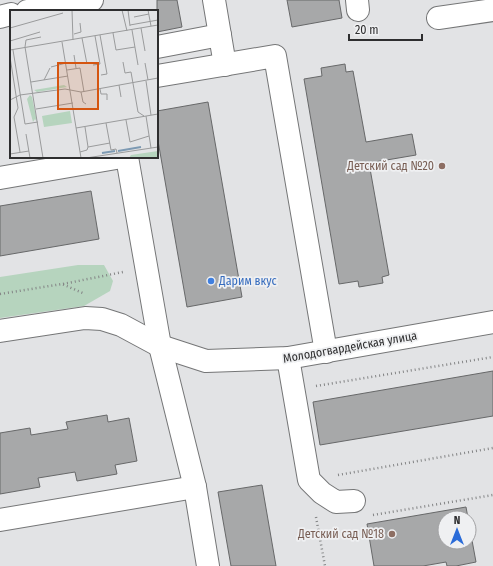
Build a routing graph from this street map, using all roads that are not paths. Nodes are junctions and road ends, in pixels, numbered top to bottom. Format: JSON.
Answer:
{"nodes":[{"id":1,"x":92,"y":0,"type":"edge"},
{"id":2,"x":100,"y":0,"type":"edge"},
{"id":3,"x":214,"y":0,"type":"edge"},
{"id":4,"x":33,"y":10,"type":"edge"},
{"id":5,"x":102,"y":10,"type":"edge"},
{"id":6,"x":493,"y":10,"type":"edge"},
{"id":7,"x":10,"y":14,"type":"edge"},
{"id":8,"x":0,"y":17,"type":"edge"},
{"id":9,"x":438,"y":18,"type":"dead end"},
{"id":10,"x":220,"y":36,"type":"junction"},
{"id":11,"x":158,"y":46,"type":"edge"},
{"id":12,"x":225,"y":64,"type":"junction"},
{"id":13,"x":158,"y":76,"type":"edge"},
{"id":14,"x":116,"y":158,"type":"edge"},
{"id":15,"x":127,"y":158,"type":"edge"},
{"id":16,"x":0,"y":178,"type":"edge"},
{"id":17,"x":493,"y":322,"type":"edge"},
{"id":18,"x":0,"y":331,"type":"edge"},
{"id":19,"x":160,"y":346,"type":"junction"},
{"id":20,"x":326,"y":352,"type":"junction"},
{"id":21,"x":288,"y":358,"type":"junction"},
{"id":22,"x":195,"y":487,"type":"junction"},
{"id":23,"x":354,"y":501,"type":"dead end"},
{"id":24,"x":0,"y":520,"type":"edge"},
{"id":25,"x":208,"y":566,"type":"edge"}],
"edges":[{"from":1,"to":4,"type":"street"},
{"from":2,"to":5,"type":"street"},
{"from":3,"to":10,"type":"street"},
{"from":6,"to":9,"type":"street"},
{"from":7,"to":8,"type":"street"},
{"from":10,"to":11,"type":"street"},
{"from":10,"to":12,"type":"street"},
{"from":12,"to":13,"type":"street"},
{"from":12,"to":20,"type":"street"},
{"from":14,"to":16,"type":"street"},
{"from":15,"to":19,"type":"street"},
{"from":17,"to":20,"type":"street","name":"Молодогвардейская улица"},
{"from":18,"to":19,"type":"street","name":"Молодогвардейская улица"},
{"from":19,"to":21,"type":"street","name":"Молодогвардейская улица"},
{"from":19,"to":22,"type":"street"},
{"from":20,"to":21,"type":"street","name":"Молодогвардейская улица"},
{"from":21,"to":23,"type":"street"},
{"from":22,"to":24,"type":"street"},
{"from":22,"to":25,"type":"street"}]}
